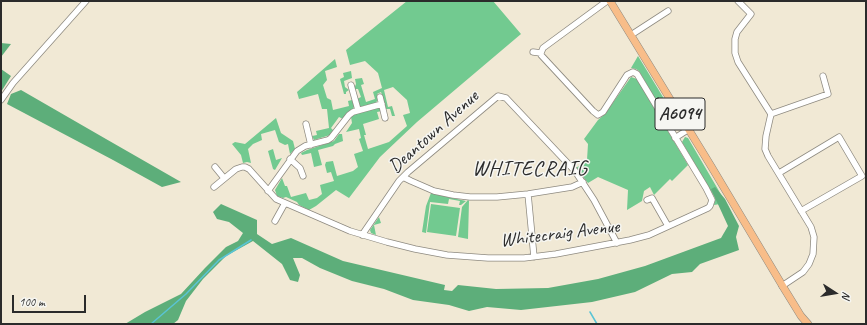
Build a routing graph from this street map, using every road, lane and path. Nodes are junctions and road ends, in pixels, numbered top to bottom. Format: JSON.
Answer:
{"nodes":[{"id":1,"x":86,"y":1,"type":"edge"},
{"id":2,"x":607,"y":1,"type":"edge"},
{"id":3,"x":610,"y":1,"type":"edge"},
{"id":4,"x":738,"y":1,"type":"edge"},
{"id":5,"x":668,"y":11,"type":"dead end"},
{"id":6,"x":631,"y":35,"type":"junction"},
{"id":7,"x":533,"y":52,"type":"dead end"},
{"id":8,"x":540,"y":53,"type":"junction"},
{"id":9,"x":823,"y":76,"type":"dead end"},
{"id":10,"x":351,"y":85,"type":"dead end"},
{"id":11,"x":380,"y":97,"type":"dead end"},
{"id":12,"x":1,"y":100,"type":"edge"},
{"id":13,"x":382,"y":104,"type":"junction"},
{"id":14,"x":358,"y":110,"type":"junction"},
{"id":15,"x":771,"y":114,"type":"junction"},
{"id":16,"x":385,"y":118,"type":"dead end"},
{"id":17,"x":306,"y":124,"type":"dead end"},
{"id":18,"x":689,"y":129,"type":"junction"},
{"id":19,"x":675,"y":138,"type":"junction"},
{"id":20,"x":311,"y":145,"type":"junction"},
{"id":21,"x":290,"y":159,"type":"junction"},
{"id":22,"x":215,"y":167,"type":"dead end"},
{"id":23,"x":778,"y":173,"type":"junction"},
{"id":24,"x":303,"y":176,"type":"dead end"},
{"id":25,"x":403,"y":176,"type":"junction"},
{"id":26,"x":224,"y":178,"type":"junction"},
{"id":27,"x":583,"y":182,"type":"junction"},
{"id":28,"x":214,"y":187,"type":"dead end"},
{"id":29,"x":268,"y":191,"type":"junction"},
{"id":30,"x":528,"y":194,"type":"junction"},
{"id":31,"x":647,"y":200,"type":"dead end"},
{"id":32,"x":285,"y":203,"type":"junction"},
{"id":33,"x":801,"y":211,"type":"junction"},
{"id":34,"x":275,"y":221,"type":"dead end"},
{"id":35,"x":668,"y":226,"type":"junction"},
{"id":36,"x":362,"y":235,"type":"junction"},
{"id":37,"x":617,"y":243,"type":"junction"},
{"id":38,"x":534,"y":257,"type":"junction"},
{"id":39,"x":782,"y":286,"type":"junction"},
{"id":40,"x":801,"y":316,"type":"junction"},
{"id":41,"x":803,"y":324,"type":"edge"},
{"id":42,"x":808,"y":324,"type":"edge"}],
"edges":[{"from":1,"to":12,"type":"street"},
{"from":2,"to":8,"type":"street"},
{"from":3,"to":6,"type":"main road","number":"A6094"},
{"from":4,"to":15,"type":"street"},
{"from":5,"to":6,"type":"street"},
{"from":6,"to":18,"type":"main road","number":"A6094"},
{"from":7,"to":8,"type":"street"},
{"from":8,"to":19,"type":"street"},
{"from":9,"to":15,"type":"street"},
{"from":10,"to":14,"type":"street"},
{"from":11,"to":13,"type":"street"},
{"from":13,"to":14,"type":"street"},
{"from":13,"to":16,"type":"street"},
{"from":14,"to":20,"type":"street"},
{"from":15,"to":23,"type":"street"},
{"from":17,"to":20,"type":"street"},
{"from":18,"to":19,"type":"street"},
{"from":18,"to":39,"type":"main road","number":"A6094"},
{"from":19,"to":35,"type":"street","name":"Whitecraig Avenue"},
{"from":20,"to":21,"type":"street"},
{"from":21,"to":24,"type":"street"},
{"from":21,"to":29,"type":"street"},
{"from":22,"to":26,"type":"street"},
{"from":23,"to":33,"type":"street"},
{"from":23,"to":33,"type":"street"},
{"from":25,"to":27,"type":"street","name":"Deantown Avenue"},
{"from":25,"to":30,"type":"street"},
{"from":25,"to":36,"type":"street","name":"Deantown Avenue"},
{"from":26,"to":28,"type":"street","name":"Whitecraig Avenue"},
{"from":26,"to":29,"type":"street","name":"Whitecraig Avenue"},
{"from":27,"to":30,"type":"street"},
{"from":27,"to":37,"type":"street"},
{"from":29,"to":32,"type":"street","name":"Whitecraig Avenue"},
{"from":30,"to":38,"type":"street"},
{"from":31,"to":35,"type":"street"},
{"from":32,"to":34,"type":"street"},
{"from":32,"to":36,"type":"street","name":"Whitecraig Avenue"},
{"from":33,"to":39,"type":"street"},
{"from":35,"to":37,"type":"street","name":"Whitecraig Avenue"},
{"from":36,"to":38,"type":"street","name":"Whitecraig Avenue"},
{"from":37,"to":38,"type":"street","name":"Whitecraig Avenue"},
{"from":39,"to":40,"type":"main road","number":"A6094"},
{"from":40,"to":41,"type":"main road","number":"A6094"},
{"from":40,"to":42,"type":"main road","number":"A6094"}]}
